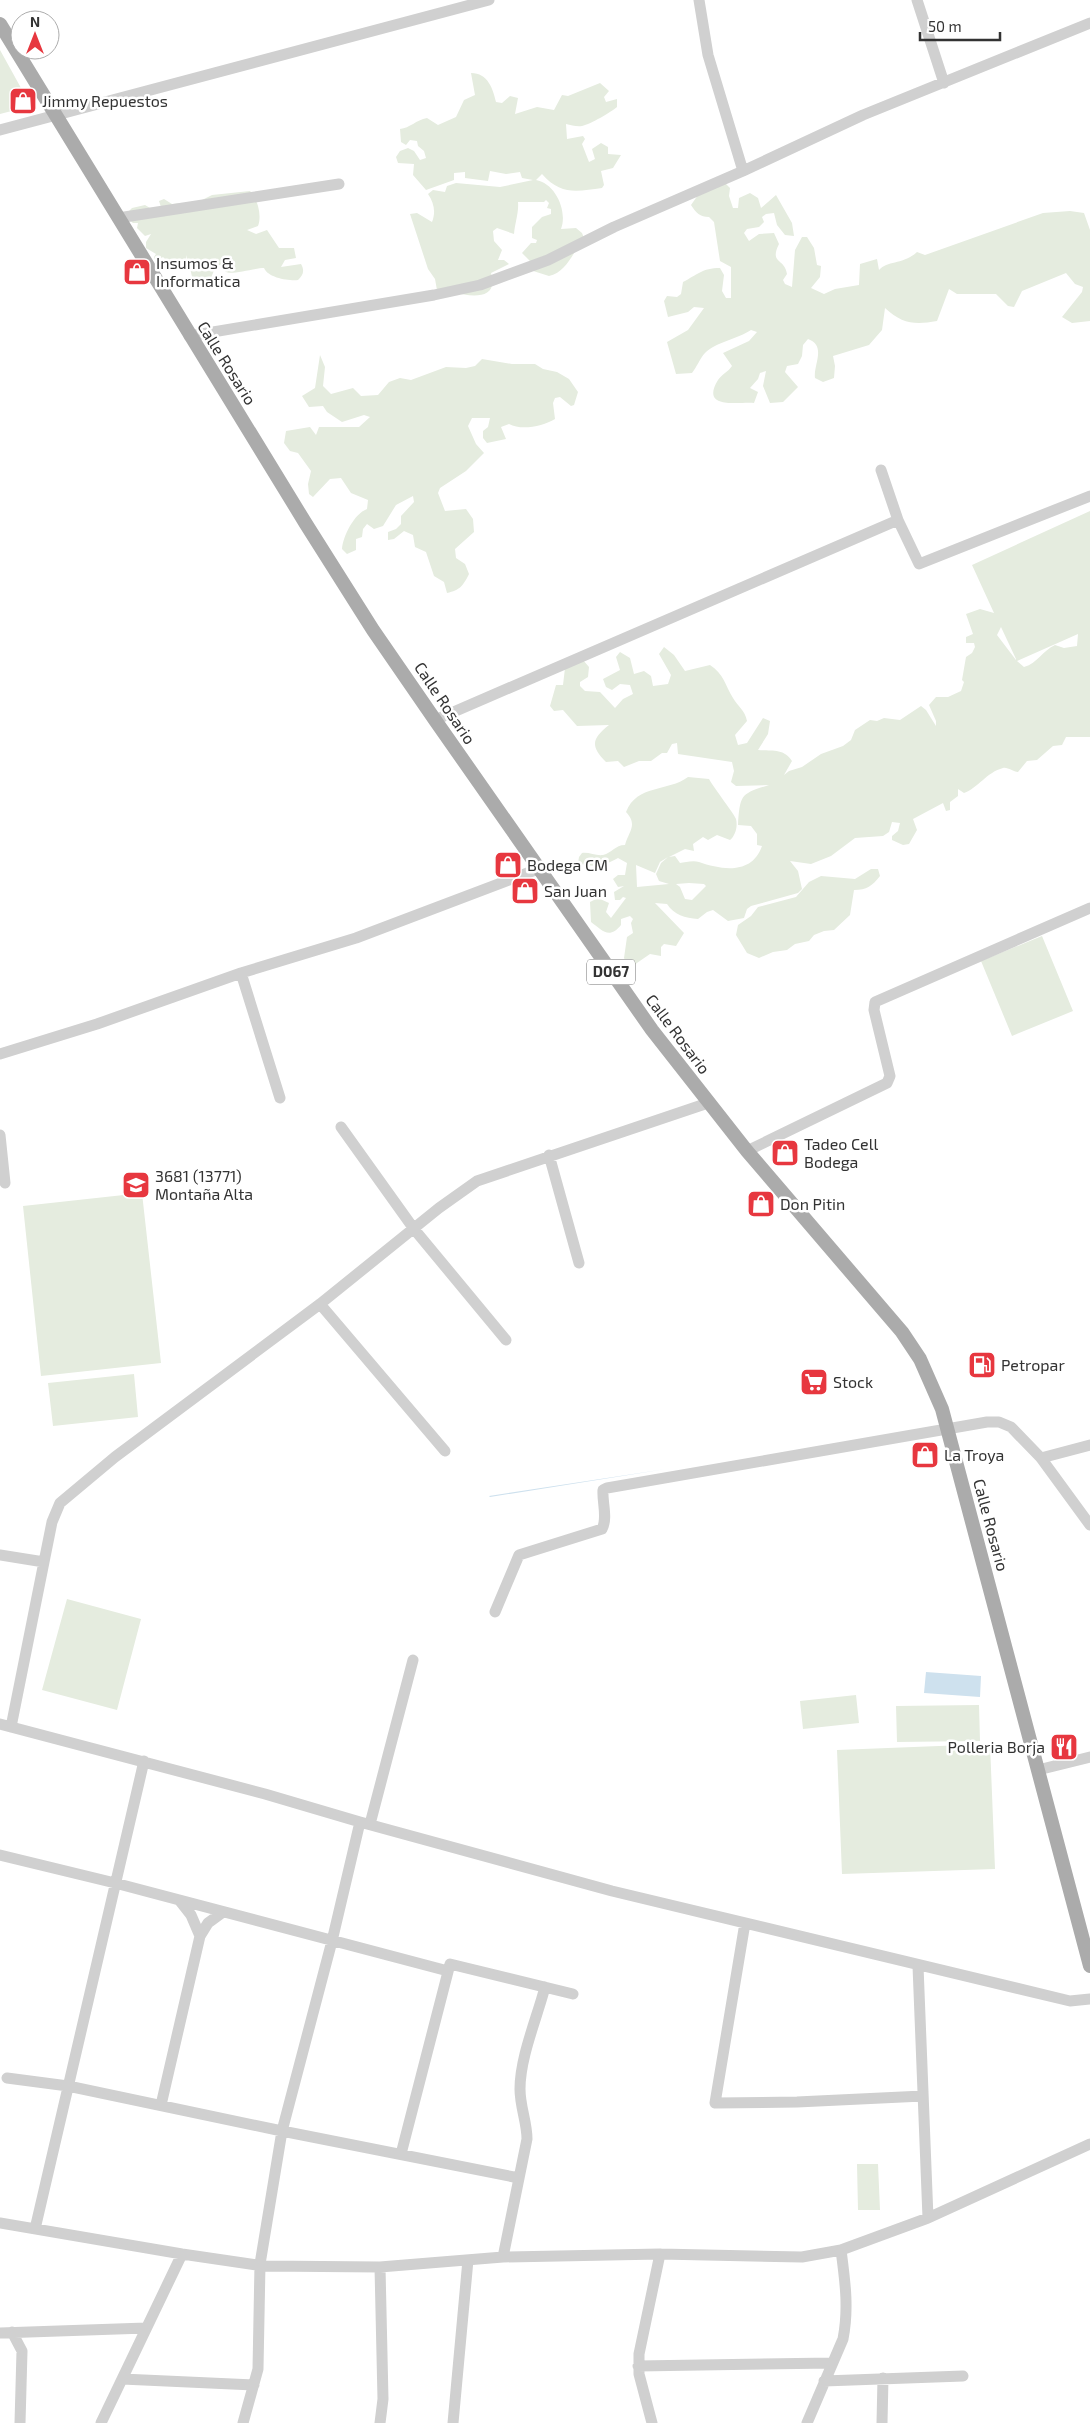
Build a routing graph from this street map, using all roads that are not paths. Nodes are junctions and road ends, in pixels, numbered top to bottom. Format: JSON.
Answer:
{"nodes":[{"id":1,"x":489,"y":0,"type":"edge"},
{"id":2,"x":699,"y":0,"type":"edge"},
{"id":3,"x":917,"y":0,"type":"edge"},
{"id":4,"x":1090,"y":23,"type":"edge"},
{"id":5,"x":0,"y":24,"type":"edge"},
{"id":6,"x":944,"y":83,"type":"junction"},
{"id":7,"x":56,"y":115,"type":"junction"},
{"id":8,"x":0,"y":130,"type":"edge"},
{"id":9,"x":743,"y":171,"type":"junction"},
{"id":10,"x":340,"y":184,"type":"dead end"},
{"id":11,"x":118,"y":218,"type":"junction"},
{"id":12,"x":189,"y":336,"type":"junction"},
{"id":13,"x":881,"y":470,"type":"dead end"},
{"id":14,"x":1090,"y":496,"type":"edge"},
{"id":15,"x":898,"y":520,"type":"junction"},
{"id":16,"x":435,"y":720,"type":"junction"},
{"id":17,"x":538,"y":869,"type":"junction"},
{"id":18,"x":1090,"y":908,"type":"edge"},
{"id":19,"x":241,"y":973,"type":"junction"},
{"id":20,"x":0,"y":1054,"type":"edge"},
{"id":21,"x":280,"y":1098,"type":"dead end"},
{"id":22,"x":708,"y":1102,"type":"junction"},
{"id":23,"x":341,"y":1128,"type":"dead end"},
{"id":24,"x":0,"y":1135,"type":"edge"},
{"id":25,"x":746,"y":1151,"type":"junction"},
{"id":26,"x":549,"y":1155,"type":"junction"},
{"id":27,"x":5,"y":1184,"type":"dead end"},
{"id":28,"x":414,"y":1229,"type":"junction"},
{"id":29,"x":579,"y":1263,"type":"dead end"},
{"id":30,"x":320,"y":1304,"type":"junction"},
{"id":31,"x":506,"y":1340,"type":"dead end"},
{"id":32,"x":947,"y":1428,"type":"junction"},
{"id":33,"x":1090,"y":1445,"type":"edge"},
{"id":34,"x":445,"y":1450,"type":"dead end"},
{"id":35,"x":1041,"y":1458,"type":"junction"},
{"id":36,"x":1090,"y":1525,"type":"edge"},
{"id":37,"x":0,"y":1555,"type":"edge"},
{"id":38,"x":44,"y":1562,"type":"junction"},
{"id":39,"x":495,"y":1612,"type":"dead end"},
{"id":40,"x":413,"y":1660,"type":"dead end"},
{"id":41,"x":5,"y":1726,"type":"edge"},
{"id":42,"x":1090,"y":1757,"type":"edge"},
{"id":43,"x":144,"y":1761,"type":"junction"},
{"id":44,"x":1038,"y":1770,"type":"junction"},
{"id":45,"x":365,"y":1823,"type":"junction"},
{"id":46,"x":0,"y":1856,"type":"edge"},
{"id":47,"x":115,"y":1883,"type":"junction"},
{"id":48,"x":180,"y":1901,"type":"junction"},
{"id":49,"x":223,"y":1912,"type":"junction"},
{"id":50,"x":745,"y":1923,"type":"junction"},
{"id":51,"x":200,"y":1936,"type":"junction"},
{"id":52,"x":332,"y":1941,"type":"junction"},
{"id":53,"x":918,"y":1966,"type":"junction"},
{"id":54,"x":1090,"y":1966,"type":"edge"},
{"id":55,"x":448,"y":1971,"type":"junction"},
{"id":56,"x":545,"y":1986,"type":"junction"},
{"id":57,"x":572,"y":1994,"type":"dead end"},
{"id":58,"x":1090,"y":1999,"type":"edge"},
{"id":59,"x":7,"y":2078,"type":"dead end"},
{"id":60,"x":68,"y":2086,"type":"junction"},
{"id":61,"x":923,"y":2096,"type":"junction"},
{"id":62,"x":160,"y":2105,"type":"junction"},
{"id":63,"x":282,"y":2131,"type":"junction"},
{"id":64,"x":1090,"y":2144,"type":"edge"},
{"id":65,"x":401,"y":2154,"type":"junction"},
{"id":66,"x":519,"y":2178,"type":"junction"},
{"id":67,"x":928,"y":2218,"type":"junction"},
{"id":68,"x":0,"y":2223,"type":"edge"},
{"id":69,"x":35,"y":2229,"type":"junction"},
{"id":70,"x":841,"y":2250,"type":"junction"},
{"id":71,"x":182,"y":2254,"type":"junction"},
{"id":72,"x":660,"y":2254,"type":"junction"},
{"id":73,"x":503,"y":2257,"type":"junction"},
{"id":74,"x":468,"y":2260,"type":"junction"},
{"id":75,"x":260,"y":2264,"type":"junction"},
{"id":76,"x":380,"y":2268,"type":"junction"},
{"id":77,"x":146,"y":2328,"type":"junction"},
{"id":78,"x":33,"y":2332,"type":"junction"},
{"id":79,"x":6,"y":2333,"type":"edge"},
{"id":80,"x":22,"y":2351,"type":"junction"},
{"id":81,"x":832,"y":2363,"type":"junction"},
{"id":82,"x":638,"y":2366,"type":"junction"},
{"id":83,"x":963,"y":2376,"type":"dead end"},
{"id":84,"x":122,"y":2378,"type":"junction"},
{"id":85,"x":883,"y":2378,"type":"junction"},
{"id":86,"x":824,"y":2381,"type":"junction"},
{"id":87,"x":254,"y":2385,"type":"junction"},
{"id":88,"x":20,"y":2423,"type":"edge"},
{"id":89,"x":101,"y":2423,"type":"edge"},
{"id":90,"x":243,"y":2423,"type":"edge"},
{"id":91,"x":380,"y":2423,"type":"edge"},
{"id":92,"x":453,"y":2423,"type":"edge"},
{"id":93,"x":652,"y":2423,"type":"edge"},
{"id":94,"x":807,"y":2423,"type":"edge"},
{"id":95,"x":882,"y":2423,"type":"edge"}],
"edges":[{"from":1,"to":7,"type":"street"},
{"from":2,"to":9,"type":"street"},
{"from":3,"to":6,"type":"street"},
{"from":4,"to":6,"type":"street"},
{"from":5,"to":7,"type":"main road","name":"Calle Rosario","number":"D067"},
{"from":6,"to":9,"type":"street"},
{"from":7,"to":8,"type":"street"},
{"from":7,"to":11,"type":"main road","name":"Calle Rosario","number":"D067"},
{"from":9,"to":12,"type":"street"},
{"from":10,"to":11,"type":"street"},
{"from":11,"to":12,"type":"main road","name":"Calle Rosario","number":"D067"},
{"from":12,"to":16,"type":"main road","name":"Calle Rosario","number":"D067"},
{"from":13,"to":15,"type":"street"},
{"from":14,"to":15,"type":"street"},
{"from":15,"to":16,"type":"street"},
{"from":16,"to":17,"type":"main road","name":"Calle Rosario","number":"D067"},
{"from":17,"to":19,"type":"street"},
{"from":17,"to":22,"type":"main road","name":"Calle Rosario","number":"D067"},
{"from":18,"to":25,"type":"street"},
{"from":19,"to":20,"type":"street"},
{"from":19,"to":21,"type":"street"},
{"from":22,"to":25,"type":"main road","name":"Calle Rosario","number":"D067"},
{"from":22,"to":26,"type":"street"},
{"from":23,"to":28,"type":"street"},
{"from":24,"to":27,"type":"street"},
{"from":25,"to":32,"type":"main road","name":"Calle Rosario","number":"D067"},
{"from":26,"to":28,"type":"street"},
{"from":26,"to":29,"type":"street"},
{"from":28,"to":30,"type":"street"},
{"from":28,"to":31,"type":"street"},
{"from":30,"to":34,"type":"street"},
{"from":30,"to":38,"type":"street"},
{"from":32,"to":35,"type":"street"},
{"from":32,"to":39,"type":"street"},
{"from":32,"to":44,"type":"main road","name":"Calle Rosario","number":"D067"},
{"from":33,"to":35,"type":"street"},
{"from":35,"to":36,"type":"street"},
{"from":37,"to":38,"type":"street"},
{"from":38,"to":41,"type":"street"},
{"from":40,"to":45,"type":"street"},
{"from":41,"to":43,"type":"street"},
{"from":42,"to":44,"type":"street"},
{"from":43,"to":45,"type":"street"},
{"from":43,"to":47,"type":"street"},
{"from":44,"to":54,"type":"main road","name":"Calle Rosario","number":"D067"},
{"from":45,"to":50,"type":"street"},
{"from":45,"to":52,"type":"street"},
{"from":46,"to":47,"type":"street"},
{"from":47,"to":48,"type":"street"},
{"from":47,"to":60,"type":"street"},
{"from":48,"to":49,"type":"street"},
{"from":48,"to":51,"type":"street"},
{"from":49,"to":51,"type":"street"},
{"from":49,"to":52,"type":"street"},
{"from":50,"to":53,"type":"street"},
{"from":50,"to":61,"type":"street"},
{"from":51,"to":62,"type":"street"},
{"from":52,"to":55,"type":"street"},
{"from":52,"to":63,"type":"street"},
{"from":53,"to":58,"type":"street"},
{"from":53,"to":61,"type":"street"},
{"from":55,"to":56,"type":"street"},
{"from":55,"to":65,"type":"street"},
{"from":56,"to":57,"type":"street"},
{"from":56,"to":66,"type":"street"},
{"from":59,"to":60,"type":"street"},
{"from":60,"to":62,"type":"street"},
{"from":60,"to":69,"type":"street"},
{"from":61,"to":67,"type":"street"},
{"from":62,"to":63,"type":"street"},
{"from":63,"to":65,"type":"street"},
{"from":63,"to":75,"type":"street"},
{"from":64,"to":67,"type":"street"},
{"from":65,"to":66,"type":"street"},
{"from":66,"to":73,"type":"street"},
{"from":67,"to":70,"type":"street"},
{"from":68,"to":69,"type":"street"},
{"from":69,"to":71,"type":"street"},
{"from":70,"to":72,"type":"street"},
{"from":70,"to":81,"type":"street"},
{"from":71,"to":75,"type":"street"},
{"from":71,"to":77,"type":"street"},
{"from":72,"to":73,"type":"street"},
{"from":72,"to":82,"type":"street"},
{"from":73,"to":74,"type":"street"},
{"from":74,"to":76,"type":"street"},
{"from":74,"to":92,"type":"street"},
{"from":75,"to":76,"type":"street"},
{"from":75,"to":87,"type":"street"},
{"from":76,"to":91,"type":"street"},
{"from":77,"to":78,"type":"street"},
{"from":77,"to":84,"type":"street"},
{"from":78,"to":79,"type":"street"},
{"from":78,"to":80,"type":"street"},
{"from":79,"to":80,"type":"street"},
{"from":80,"to":88,"type":"street"},
{"from":81,"to":82,"type":"street"},
{"from":81,"to":86,"type":"street"},
{"from":82,"to":93,"type":"street"},
{"from":83,"to":85,"type":"street"},
{"from":84,"to":87,"type":"street"},
{"from":84,"to":89,"type":"street"},
{"from":85,"to":86,"type":"street"},
{"from":85,"to":95,"type":"street"},
{"from":86,"to":94,"type":"street"},
{"from":87,"to":90,"type":"street"}]}
